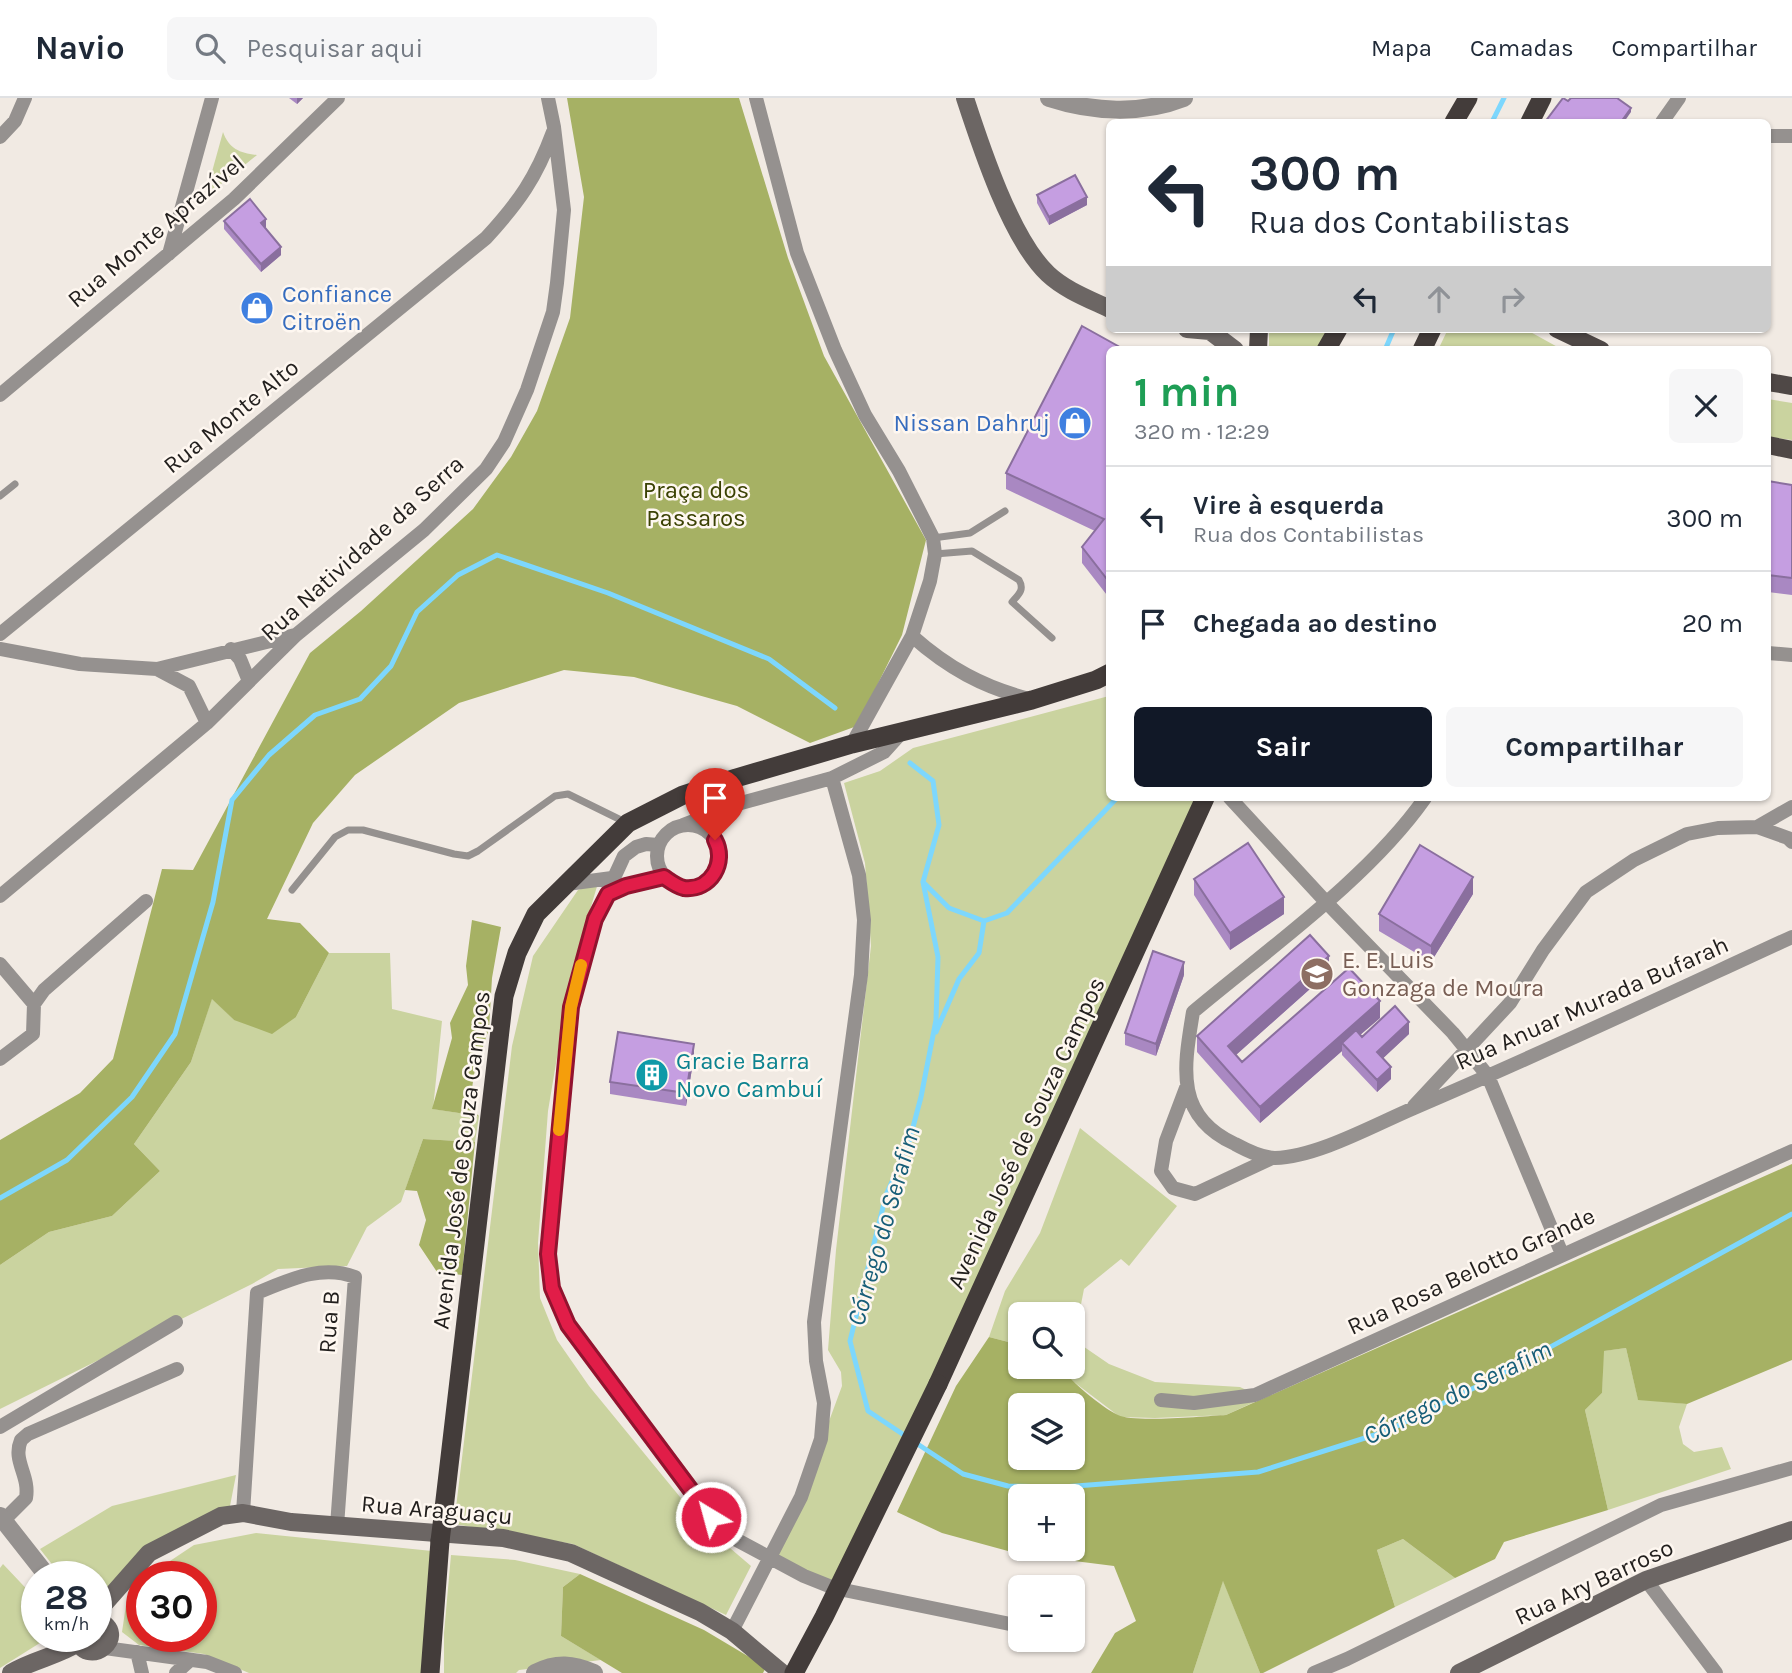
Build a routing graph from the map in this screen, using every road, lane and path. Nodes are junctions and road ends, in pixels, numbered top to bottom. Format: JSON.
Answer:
{"nodes":[{"id":1,"x":25,"y":98,"type":"edge"},
{"id":2,"x":212,"y":98,"type":"edge"},
{"id":3,"x":338,"y":98,"type":"edge"},
{"id":4,"x":548,"y":98,"type":"edge"},
{"id":5,"x":755,"y":98,"type":"edge"},
{"id":6,"x":965,"y":98,"type":"edge"},
{"id":7,"x":1049,"y":98,"type":"edge"},
{"id":8,"x":1468,"y":98,"type":"edge"},
{"id":9,"x":1542,"y":98,"type":"edge"},
{"id":10,"x":1679,"y":98,"type":"edge"},
{"id":11,"x":1177,"y":99,"type":"edge"},
{"id":12,"x":1456,"y":119,"type":"edge"},
{"id":13,"x":1532,"y":119,"type":"edge"},
{"id":14,"x":1663,"y":119,"type":"edge"},
{"id":15,"x":554,"y":127,"type":"junction"},
{"id":16,"x":1771,"y":136,"type":"edge"},
{"id":17,"x":1792,"y":136,"type":"edge"},
{"id":18,"x":0,"y":137,"type":"edge"},
{"id":19,"x":169,"y":254,"type":"junction"},
{"id":20,"x":1106,"y":307,"type":"edge"},
{"id":21,"x":1215,"y":333,"type":"edge"},
{"id":22,"x":1566,"y":333,"type":"edge"},
{"id":23,"x":1230,"y":346,"type":"edge"},
{"id":24,"x":1593,"y":346,"type":"edge"},
{"id":25,"x":1771,"y":382,"type":"edge"},
{"id":26,"x":1792,"y":386,"type":"edge"},
{"id":27,"x":0,"y":395,"type":"edge"},
{"id":28,"x":1771,"y":446,"type":"edge"},
{"id":29,"x":1792,"y":450,"type":"edge"},
{"id":30,"x":15,"y":484,"type":"dead end"},
{"id":31,"x":0,"y":496,"type":"edge"},
{"id":32,"x":1005,"y":511,"type":"dead end"},
{"id":33,"x":970,"y":533,"type":"junction"},
{"id":34,"x":933,"y":538,"type":"junction"},
{"id":35,"x":972,"y":551,"type":"junction"},
{"id":36,"x":934,"y":554,"type":"junction"},
{"id":37,"x":0,"y":634,"type":"edge"},
{"id":38,"x":296,"y":635,"type":"junction"},
{"id":39,"x":912,"y":636,"type":"junction"},
{"id":40,"x":1052,"y":638,"type":"dead end"},
{"id":41,"x":0,"y":649,"type":"edge"},
{"id":42,"x":231,"y":649,"type":"junction"},
{"id":43,"x":1771,"y":653,"type":"edge"},
{"id":44,"x":1792,"y":655,"type":"edge"},
{"id":45,"x":157,"y":669,"type":"junction"},
{"id":46,"x":1106,"y":675,"type":"edge"},
{"id":47,"x":249,"y":681,"type":"junction"},
{"id":48,"x":1032,"y":700,"type":"junction"},
{"id":49,"x":207,"y":723,"type":"junction"},
{"id":50,"x":903,"y":731,"type":"junction"},
{"id":51,"x":852,"y":744,"type":"junction"},
{"id":52,"x":832,"y":778,"type":"junction"},
{"id":53,"x":1204,"y":801,"type":"edge"},
{"id":54,"x":1233,"y":801,"type":"edge"},
{"id":55,"x":1423,"y":801,"type":"edge"},
{"id":56,"x":741,"y":803,"type":"junction"},
{"id":57,"x":1792,"y":807,"type":"edge"},
{"id":58,"x":628,"y":823,"type":"junction"},
{"id":59,"x":683,"y":825,"type":"junction"},
{"id":60,"x":1757,"y":827,"type":"junction"},
{"id":61,"x":708,"y":832,"type":"junction"},
{"id":62,"x":1792,"y":842,"type":"edge"},
{"id":63,"x":658,"y":845,"type":"junction"},
{"id":64,"x":664,"y":877,"type":"junction"},
{"id":65,"x":612,"y":878,"type":"junction"},
{"id":66,"x":567,"y":884,"type":"junction"},
{"id":67,"x":292,"y":890,"type":"dead end"},
{"id":68,"x":608,"y":894,"type":"junction"},
{"id":69,"x":0,"y":896,"type":"edge"},
{"id":70,"x":146,"y":901,"type":"dead end"},
{"id":71,"x":1326,"y":902,"type":"junction"},
{"id":72,"x":1792,"y":937,"type":"edge"},
{"id":73,"x":0,"y":964,"type":"edge"},
{"id":74,"x":34,"y":1004,"type":"junction"},
{"id":75,"x":1465,"y":1049,"type":"junction"},
{"id":76,"x":0,"y":1059,"type":"edge"},
{"id":77,"x":1488,"y":1076,"type":"junction"},
{"id":78,"x":1186,"y":1088,"type":"junction"},
{"id":79,"x":1411,"y":1109,"type":"junction"},
{"id":80,"x":1792,"y":1150,"type":"edge"},
{"id":81,"x":1272,"y":1158,"type":"junction"},
{"id":82,"x":1562,"y":1254,"type":"junction"},
{"id":83,"x":176,"y":1322,"type":"dead end"},
{"id":84,"x":177,"y":1369,"type":"dead end"},
{"id":85,"x":1161,"y":1399,"type":"dead end"},
{"id":86,"x":0,"y":1427,"type":"edge"},
{"id":87,"x":1792,"y":1468,"type":"edge"},
{"id":88,"x":243,"y":1513,"type":"junction"},
{"id":89,"x":2,"y":1518,"type":"edge"},
{"id":90,"x":337,"y":1526,"type":"junction"},
{"id":91,"x":1790,"y":1533,"type":"edge"},
{"id":92,"x":770,"y":1559,"type":"junction"},
{"id":93,"x":36,"y":1561,"type":"edge"},
{"id":94,"x":1646,"y":1580,"type":"junction"},
{"id":95,"x":112,"y":1595,"type":"edge"},
{"id":96,"x":1008,"y":1624,"type":"edge"},
{"id":97,"x":732,"y":1631,"type":"junction"},
{"id":98,"x":59,"y":1652,"type":"edge"},
{"id":99,"x":137,"y":1652,"type":"joint"},
{"id":100,"x":190,"y":1660,"type":"junction"},
{"id":101,"x":11,"y":1673,"type":"edge"},
{"id":102,"x":142,"y":1673,"type":"edge"},
{"id":103,"x":176,"y":1673,"type":"edge"},
{"id":104,"x":235,"y":1673,"type":"edge"},
{"id":105,"x":430,"y":1673,"type":"edge"},
{"id":106,"x":535,"y":1673,"type":"edge"},
{"id":107,"x":594,"y":1673,"type":"edge"},
{"id":108,"x":782,"y":1673,"type":"edge"},
{"id":109,"x":793,"y":1673,"type":"edge"},
{"id":110,"x":1314,"y":1673,"type":"edge"},
{"id":111,"x":1459,"y":1673,"type":"edge"},
{"id":112,"x":1716,"y":1673,"type":"edge"}],
"edges":[{"from":1,"to":18,"type":"street"},
{"from":2,"to":19,"type":"street"},
{"from":3,"to":19,"type":"street","name":"Rua Monte Aprazível"},
{"from":4,"to":15,"type":"street"},
{"from":5,"to":34,"type":"street"},
{"from":6,"to":20,"type":"main road"},
{"from":7,"to":11,"type":"street"},
{"from":8,"to":12,"type":"highway"},
{"from":9,"to":13,"type":"highway"},
{"from":10,"to":14,"type":"street"},
{"from":15,"to":37,"type":"street","name":"Rua Monte Alto"},
{"from":15,"to":38,"type":"street","name":"Rua Natividade da Serra"},
{"from":16,"to":17,"type":"street"},
{"from":19,"to":27,"type":"street","name":"Rua Monte Aprazível"},
{"from":21,"to":23,"type":"main road"},
{"from":22,"to":24,"type":"main road"},
{"from":25,"to":26,"type":"main road"},
{"from":28,"to":29,"type":"main road"},
{"from":30,"to":31,"type":"lane"},
{"from":32,"to":33,"type":"lane"},
{"from":33,"to":34,"type":"lane"},
{"from":33,"to":35,"type":"lane"},
{"from":34,"to":36,"type":"street"},
{"from":35,"to":36,"type":"lane"},
{"from":35,"to":40,"type":"lane"},
{"from":36,"to":39,"type":"street"},
{"from":38,"to":42,"type":"street"},
{"from":38,"to":47,"type":"street","name":"Rua Natividade da Serra"},
{"from":39,"to":48,"type":"street"},
{"from":39,"to":51,"type":"street"},
{"from":41,"to":45,"type":"street"},
{"from":42,"to":45,"type":"street"},
{"from":42,"to":47,"type":"street"},
{"from":43,"to":44,"type":"street"},
{"from":45,"to":49,"type":"street"},
{"from":46,"to":48,"type":"highway","name":"Avenida José de Souza Campos"},
{"from":47,"to":49,"type":"street","name":"Rua Natividade da Serra"},
{"from":48,"to":50,"type":"highway","name":"Avenida José de Souza Campos"},
{"from":49,"to":69,"type":"street","name":"Rua Natividade da Serra"},
{"from":50,"to":51,"type":"highway","name":"Avenida José de Souza Campos"},
{"from":50,"to":52,"type":"street"},
{"from":51,"to":58,"type":"highway","name":"Avenida José de Souza Campos"},
{"from":52,"to":56,"type":"street"},
{"from":52,"to":92,"type":"street"},
{"from":53,"to":109,"type":"highway","name":"Avenida José de Souza Campos","bridge":true},
{"from":54,"to":71,"type":"street"},
{"from":55,"to":71,"type":"street","name":"Rua Anuar Murada Bufarah"},
{"from":56,"to":59,"type":"street"},
{"from":56,"to":61,"type":"street"},
{"from":57,"to":60,"type":"street"},
{"from":58,"to":66,"type":"highway","name":"Avenida José de Souza Campos"},
{"from":58,"to":67,"type":"lane"},
{"from":59,"to":61,"type":"street"},
{"from":59,"to":63,"type":"street"},
{"from":60,"to":62,"type":"street"},
{"from":60,"to":75,"type":"street","name":"Rua Anuar Murada Bufarah"},
{"from":61,"to":64,"type":"street"},
{"from":63,"to":64,"type":"street"},
{"from":63,"to":65,"type":"street"},
{"from":64,"to":68,"type":"street"},
{"from":65,"to":66,"type":"street"},
{"from":65,"to":68,"type":"street"},
{"from":66,"to":105,"type":"highway","name":"Avenida José de Souza Campos","bridge":true},
{"from":68,"to":92,"type":"street"},
{"from":70,"to":74,"type":"street"},
{"from":71,"to":75,"type":"street"},
{"from":71,"to":78,"type":"street","name":"Rua Anuar Murada Bufarah"},
{"from":72,"to":77,"type":"street","name":"Rua Anuar Murada Bufarah"},
{"from":73,"to":74,"type":"street"},
{"from":74,"to":76,"type":"street"},
{"from":75,"to":77,"type":"street"},
{"from":75,"to":79,"type":"street","name":"Rua Anuar Murada Bufarah"},
{"from":77,"to":79,"type":"street","name":"Rua Anuar Murada Bufarah"},
{"from":77,"to":82,"type":"street"},
{"from":78,"to":81,"type":"street","name":"Rua Anuar Murada Bufarah"},
{"from":78,"to":81,"type":"street"},
{"from":79,"to":81,"type":"street","name":"Rua Anuar Murada Bufarah"},
{"from":80,"to":82,"type":"street","name":"Rua Rosa Belotto Grande"},
{"from":82,"to":85,"type":"street","name":"Rua Rosa Belotto Grande"},
{"from":83,"to":86,"type":"street"},
{"from":84,"to":89,"type":"street"},
{"from":87,"to":110,"type":"street"},
{"from":88,"to":90,"type":"main road","name":"Rua Araguaçu"},
{"from":88,"to":90,"type":"street","name":"Rua B"},
{"from":88,"to":95,"type":"main road","name":"Rua Araguaçu"},
{"from":89,"to":93,"type":"street"},
{"from":90,"to":97,"type":"main road","name":"Rua Araguaçu"},
{"from":91,"to":94,"type":"main road","name":"Rua Ary Barroso"},
{"from":92,"to":96,"type":"street"},
{"from":92,"to":97,"type":"street"},
{"from":94,"to":111,"type":"main road","name":"Rua Ary Barroso"},
{"from":94,"to":112,"type":"street"},
{"from":97,"to":108,"type":"main road","name":"Rua Araguaçu"},
{"from":98,"to":101,"type":"main road"},
{"from":99,"to":100,"type":"street"},
{"from":99,"to":102,"type":"street"},
{"from":100,"to":103,"type":"street"},
{"from":100,"to":104,"type":"street"},
{"from":106,"to":107,"type":"street"}]}
